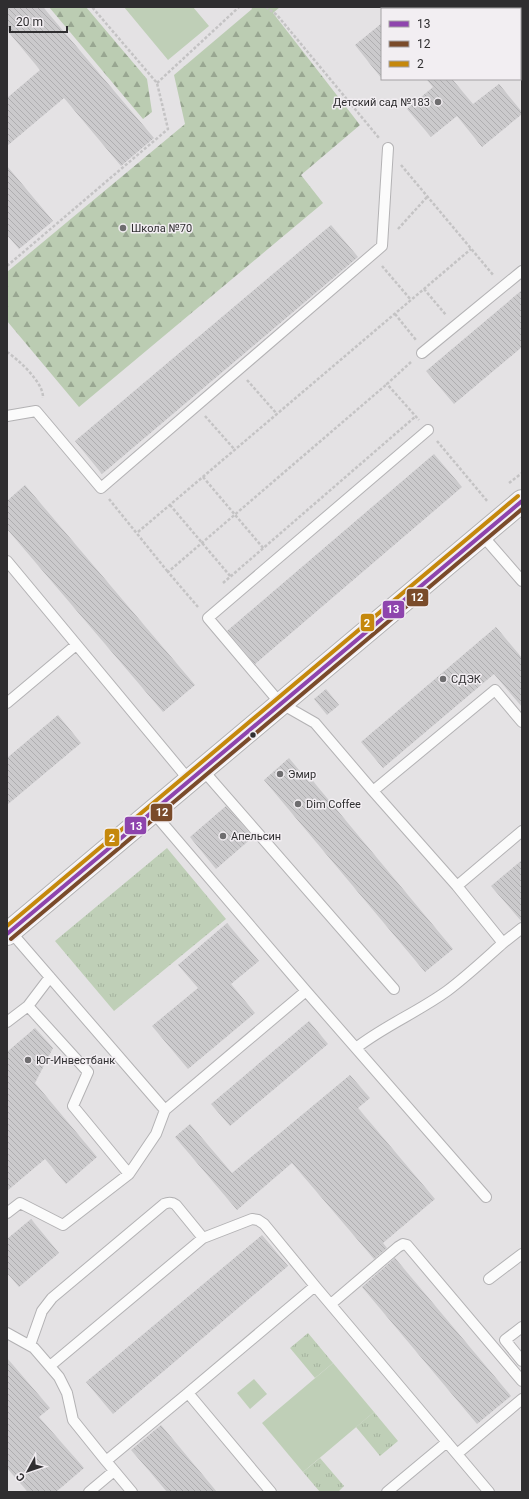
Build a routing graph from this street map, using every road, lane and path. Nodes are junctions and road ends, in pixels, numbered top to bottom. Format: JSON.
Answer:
{"nodes":[{"id":1,"x":92,"y":7,"type":"edge"},
{"id":2,"x":239,"y":7,"type":"edge"},
{"id":3,"x":157,"y":83,"type":"junction"},
{"id":4,"x":388,"y":148,"type":"dead end"},
{"id":5,"x":427,"y":197,"type":"dead end"},
{"id":6,"x":382,"y":246,"type":"junction"},
{"id":7,"x":471,"y":249,"type":"dead end"},
{"id":8,"x":373,"y":255,"type":"junction"},
{"id":9,"x":7,"y":266,"type":"edge"},
{"id":10,"x":522,"y":271,"type":"edge"},
{"id":11,"x":424,"y":289,"type":"junction"},
{"id":12,"x":411,"y":300,"type":"junction"},
{"id":13,"x":395,"y":314,"type":"junction"},
{"id":14,"x":455,"y":326,"type":"junction"},
{"id":15,"x":7,"y":352,"type":"edge"},
{"id":16,"x":423,"y":352,"type":"junction"},
{"id":17,"x":239,"y":370,"type":"junction"},
{"id":18,"x":387,"y":384,"type":"junction"},
{"id":19,"x":196,"y":406,"type":"junction"},
{"id":20,"x":36,"y":411,"type":"junction"},
{"id":21,"x":277,"y":414,"type":"junction"},
{"id":22,"x":7,"y":416,"type":"edge"},
{"id":23,"x":416,"y":416,"type":"junction"},
{"id":24,"x":428,"y":430,"type":"junction"},
{"id":25,"x":235,"y":450,"type":"junction"},
{"id":26,"x":203,"y":477,"type":"junction"},
{"id":27,"x":101,"y":488,"type":"junction"},
{"id":28,"x":522,"y":501,"type":"edge"},
{"id":29,"x":488,"y":502,"type":"dead end"},
{"id":30,"x":170,"y":505,"type":"junction"},
{"id":31,"x":235,"y":514,"type":"junction"},
{"id":32,"x":138,"y":532,"type":"junction"},
{"id":33,"x":482,"y":535,"type":"junction"},
{"id":34,"x":202,"y":542,"type":"junction"},
{"id":35,"x":264,"y":548,"type":"junction"},
{"id":36,"x":7,"y":561,"type":"edge"},
{"id":37,"x":274,"y":561,"type":"junction"},
{"id":38,"x":168,"y":572,"type":"junction"},
{"id":39,"x":231,"y":577,"type":"junction"},
{"id":40,"x":522,"y":581,"type":"edge"},
{"id":41,"x":220,"y":587,"type":"dead end"},
{"id":42,"x":242,"y":590,"type":"junction"},
{"id":43,"x":203,"y":601,"type":"dead end"},
{"id":44,"x":197,"y":606,"type":"junction"},
{"id":45,"x":208,"y":618,"type":"junction"},
{"id":46,"x":76,"y":645,"type":"junction"},
{"id":47,"x":7,"y":703,"type":"edge"},
{"id":48,"x":280,"y":703,"type":"junction"},
{"id":49,"x":522,"y":722,"type":"edge"},
{"id":50,"x":196,"y":774,"type":"junction"},
{"id":51,"x":373,"y":791,"type":"junction"},
{"id":52,"x":152,"y":811,"type":"junction"},
{"id":53,"x":522,"y":830,"type":"edge"},
{"id":54,"x":457,"y":886,"type":"junction"},
{"id":55,"x":522,"y":928,"type":"edge"},
{"id":56,"x":8,"y":932,"type":"edge"},
{"id":57,"x":503,"y":943,"type":"junction"},
{"id":58,"x":50,"y":977,"type":"junction"},
{"id":59,"x":394,"y":989,"type":"dead end"},
{"id":60,"x":306,"y":992,"type":"junction"},
{"id":61,"x":28,"y":1006,"type":"junction"},
{"id":62,"x":7,"y":1022,"type":"edge"},
{"id":63,"x":356,"y":1048,"type":"junction"},
{"id":64,"x":165,"y":1110,"type":"junction"},
{"id":65,"x":129,"y":1174,"type":"junction"},
{"id":66,"x":486,"y":1197,"type":"dead end"},
{"id":67,"x":7,"y":1213,"type":"edge"},
{"id":68,"x":203,"y":1238,"type":"junction"},
{"id":69,"x":522,"y":1254,"type":"edge"},
{"id":70,"x":489,"y":1279,"type":"dead end"},
{"id":71,"x":315,"y":1286,"type":"junction"},
{"id":72,"x":330,"y":1304,"type":"junction"},
{"id":73,"x":522,"y":1327,"type":"edge"},
{"id":74,"x":8,"y":1334,"type":"edge"},
{"id":75,"x":30,"y":1345,"type":"junction"},
{"id":76,"x":522,"y":1361,"type":"edge"},
{"id":77,"x":50,"y":1366,"type":"junction"},
{"id":78,"x":522,"y":1381,"type":"edge"},
{"id":79,"x":188,"y":1393,"type":"junction"},
{"id":80,"x":522,"y":1399,"type":"edge"},
{"id":81,"x":447,"y":1442,"type":"junction"},
{"id":82,"x":457,"y":1454,"type":"junction"},
{"id":83,"x":106,"y":1461,"type":"junction"},
{"id":84,"x":114,"y":1470,"type":"junction"},
{"id":85,"x":89,"y":1492,"type":"edge"},
{"id":86,"x":132,"y":1492,"type":"edge"},
{"id":87,"x":271,"y":1492,"type":"edge"},
{"id":88,"x":387,"y":1492,"type":"edge"},
{"id":89,"x":489,"y":1492,"type":"edge"}],
"edges":[{"from":1,"to":3,"type":"path"},
{"from":2,"to":3,"type":"path"},
{"from":3,"to":9,"type":"path"},
{"from":4,"to":6,"type":"lane"},
{"from":5,"to":6,"type":"path"},
{"from":6,"to":8,"type":"lane"},
{"from":7,"to":11,"type":"path"},
{"from":8,"to":12,"type":"path"},
{"from":8,"to":17,"type":"lane"},
{"from":10,"to":14,"type":"lane"},
{"from":11,"to":12,"type":"path"},
{"from":11,"to":14,"type":"path"},
{"from":12,"to":13,"type":"path"},
{"from":13,"to":16,"type":"path"},
{"from":13,"to":21,"type":"path"},
{"from":14,"to":16,"type":"lane"},
{"from":15,"to":20,"type":"path"},
{"from":16,"to":18,"type":"path"},
{"from":17,"to":19,"type":"lane"},
{"from":17,"to":21,"type":"path"},
{"from":18,"to":23,"type":"path"},
{"from":18,"to":31,"type":"path"},
{"from":19,"to":25,"type":"path"},
{"from":19,"to":27,"type":"lane"},
{"from":20,"to":22,"type":"lane"},
{"from":20,"to":27,"type":"lane"},
{"from":21,"to":25,"type":"path"},
{"from":23,"to":24,"type":"path"},
{"from":23,"to":35,"type":"path"},
{"from":24,"to":29,"type":"path"},
{"from":24,"to":37,"type":"lane"},
{"from":25,"to":26,"type":"path"},
{"from":26,"to":30,"type":"path"},
{"from":26,"to":31,"type":"path"},
{"from":27,"to":32,"type":"path"},
{"from":28,"to":33,"type":"street"},
{"from":30,"to":32,"type":"path"},
{"from":30,"to":34,"type":"path"},
{"from":31,"to":34,"type":"path"},
{"from":31,"to":35,"type":"path"},
{"from":32,"to":38,"type":"path"},
{"from":33,"to":40,"type":"lane"},
{"from":33,"to":48,"type":"street"},
{"from":34,"to":38,"type":"path"},
{"from":34,"to":39,"type":"path"},
{"from":35,"to":37,"type":"path"},
{"from":35,"to":39,"type":"path"},
{"from":36,"to":46,"type":"lane"},
{"from":37,"to":42,"type":"lane"},
{"from":38,"to":44,"type":"path"},
{"from":39,"to":41,"type":"path"},
{"from":39,"to":42,"type":"path"},
{"from":42,"to":45,"type":"lane"},
{"from":43,"to":44,"type":"path"},
{"from":44,"to":45,"type":"path"},
{"from":45,"to":48,"type":"lane"},
{"from":46,"to":47,"type":"lane"},
{"from":46,"to":50,"type":"lane"},
{"from":48,"to":50,"type":"street"},
{"from":48,"to":51,"type":"lane"},
{"from":49,"to":51,"type":"lane"},
{"from":50,"to":52,"type":"street"},
{"from":50,"to":59,"type":"lane"},
{"from":51,"to":54,"type":"lane"},
{"from":52,"to":56,"type":"street"},
{"from":52,"to":60,"type":"lane"},
{"from":53,"to":54,"type":"lane"},
{"from":54,"to":57,"type":"lane"},
{"from":55,"to":57,"type":"lane"},
{"from":56,"to":58,"type":"lane"},
{"from":57,"to":63,"type":"lane"},
{"from":58,"to":61,"type":"lane"},
{"from":58,"to":64,"type":"lane"},
{"from":60,"to":63,"type":"lane"},
{"from":60,"to":64,"type":"lane"},
{"from":61,"to":62,"type":"lane"},
{"from":61,"to":65,"type":"lane"},
{"from":63,"to":66,"type":"lane"},
{"from":64,"to":65,"type":"lane"},
{"from":65,"to":67,"type":"lane"},
{"from":68,"to":71,"type":"lane"},
{"from":68,"to":75,"type":"lane"},
{"from":68,"to":77,"type":"lane"},
{"from":69,"to":70,"type":"lane"},
{"from":71,"to":72,"type":"lane"},
{"from":71,"to":79,"type":"lane"},
{"from":72,"to":78,"type":"lane"},
{"from":72,"to":81,"type":"lane"},
{"from":73,"to":76,"type":"lane"},
{"from":74,"to":75,"type":"lane"},
{"from":75,"to":77,"type":"lane"},
{"from":77,"to":83,"type":"lane"},
{"from":79,"to":83,"type":"lane"},
{"from":79,"to":87,"type":"lane"},
{"from":80,"to":82,"type":"lane"},
{"from":81,"to":82,"type":"lane"},
{"from":81,"to":88,"type":"lane"},
{"from":82,"to":89,"type":"lane"},
{"from":83,"to":84,"type":"lane"},
{"from":84,"to":85,"type":"lane"},
{"from":84,"to":86,"type":"lane"}]}
